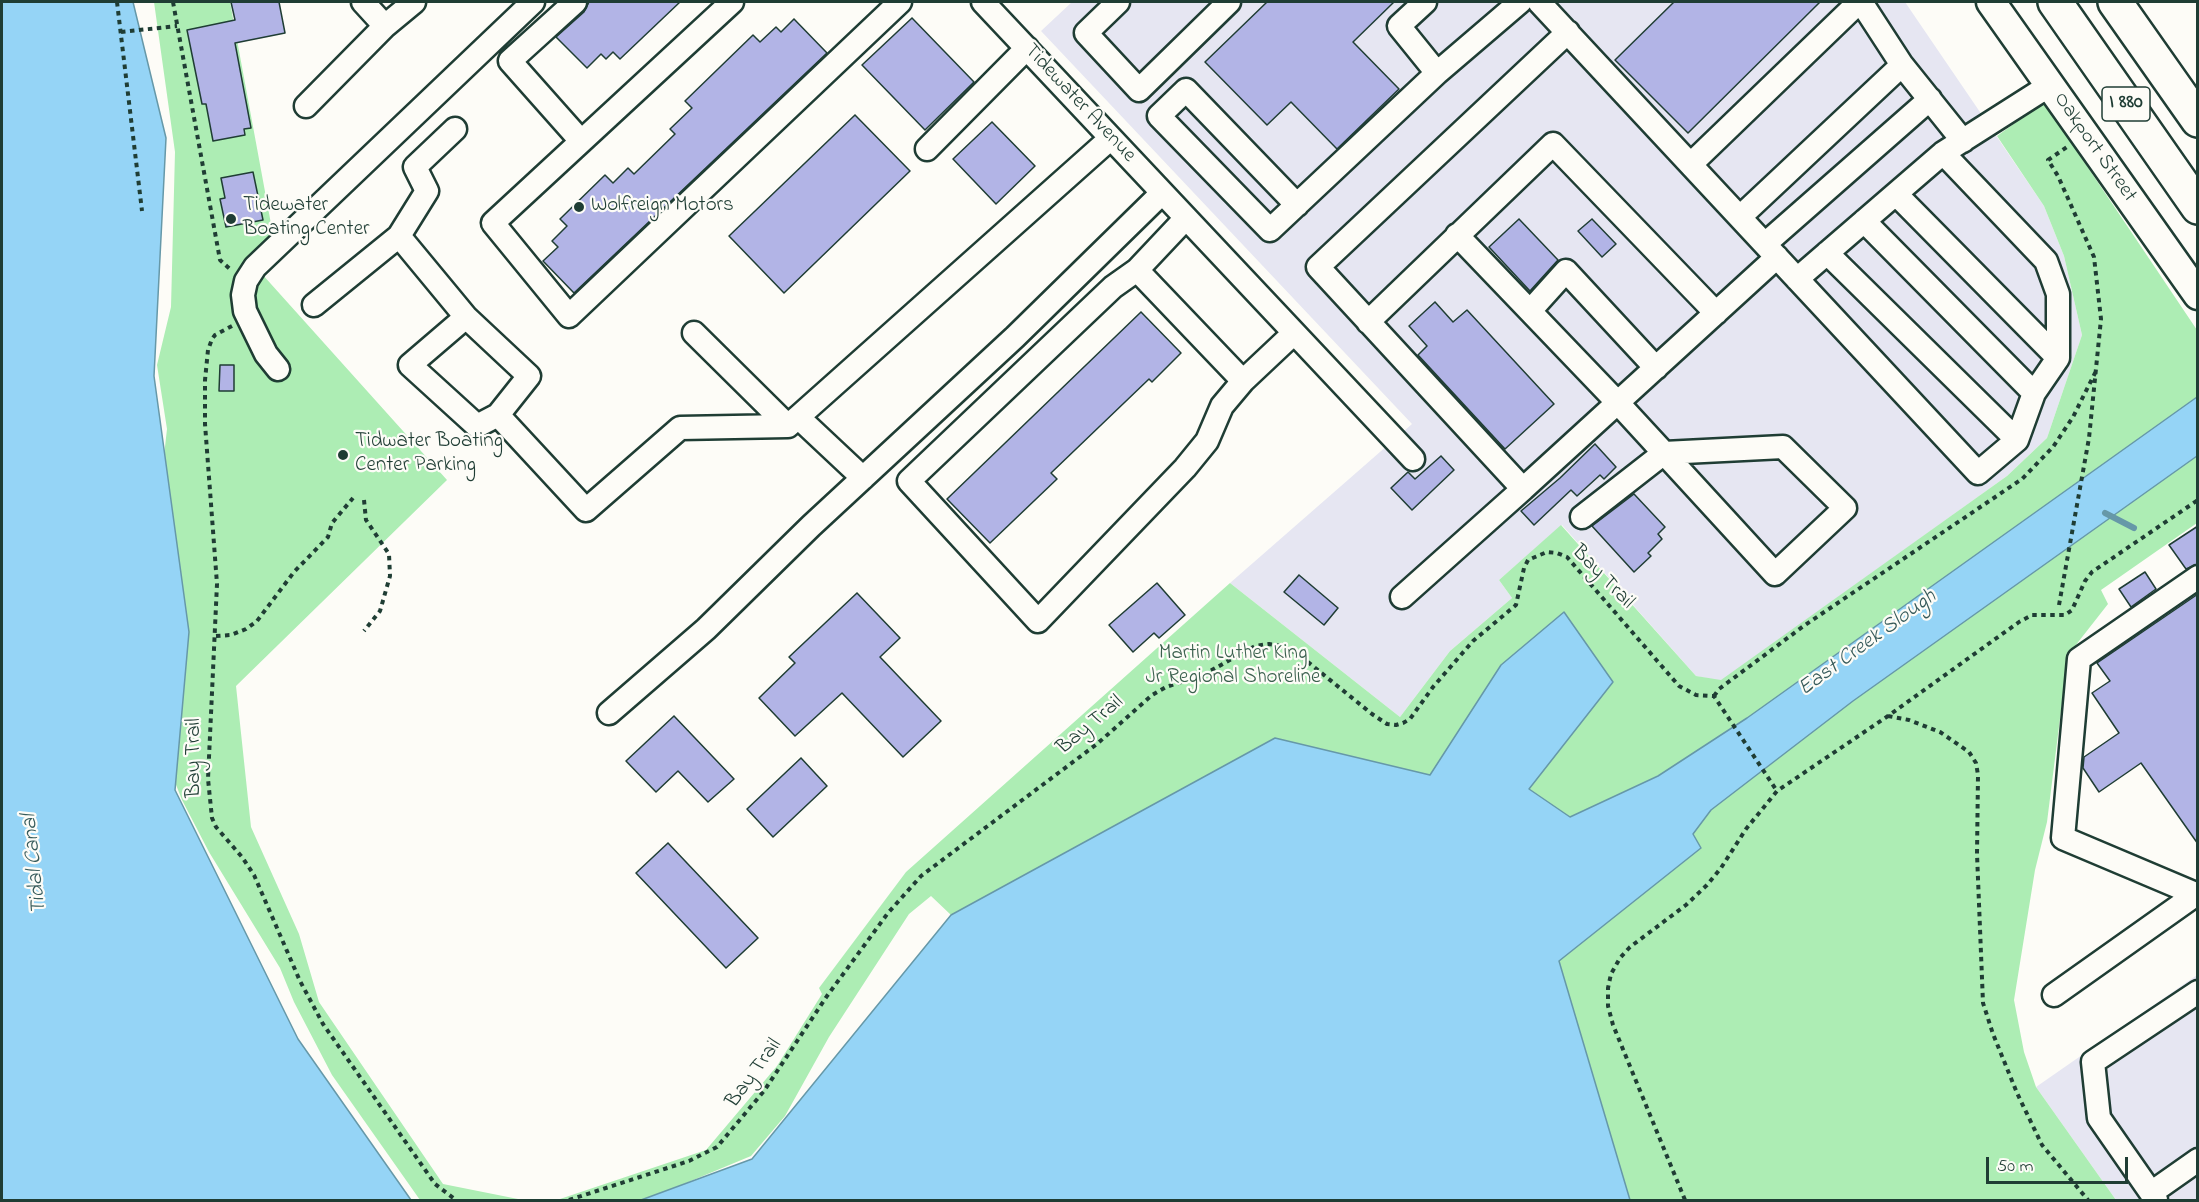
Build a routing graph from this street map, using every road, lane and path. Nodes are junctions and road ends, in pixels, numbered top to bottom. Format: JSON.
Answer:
{"nodes":[{"id":1,"x":117,"y":2,"type":"edge"},
{"id":2,"x":173,"y":2,"type":"edge"},
{"id":3,"x":363,"y":2,"type":"edge"},
{"id":4,"x":414,"y":2,"type":"edge"},
{"id":5,"x":533,"y":2,"type":"edge"},
{"id":6,"x":575,"y":2,"type":"edge"},
{"id":7,"x":732,"y":2,"type":"edge"},
{"id":8,"x":900,"y":2,"type":"edge"},
{"id":9,"x":982,"y":2,"type":"edge"},
{"id":10,"x":1118,"y":2,"type":"edge"},
{"id":11,"x":1229,"y":2,"type":"edge"},
{"id":12,"x":1425,"y":2,"type":"edge"},
{"id":13,"x":1520,"y":2,"type":"edge"},
{"id":14,"x":1539,"y":2,"type":"edge"},
{"id":15,"x":1860,"y":2,"type":"edge"},
{"id":16,"x":1991,"y":2,"type":"edge"},
{"id":17,"x":2055,"y":2,"type":"edge"},
{"id":18,"x":2115,"y":2,"type":"edge"},
{"id":19,"x":177,"y":26,"type":"junction"},
{"id":20,"x":385,"y":26,"type":"junction"},
{"id":21,"x":121,"y":32,"type":"junction"},
{"id":22,"x":1568,"y":32,"type":"junction"},
{"id":23,"x":1027,"y":48,"type":"junction"},
{"id":24,"x":1902,"y":65,"type":"junction"},
{"id":25,"x":1437,"y":73,"type":"junction"},
{"id":26,"x":2050,"y":85,"type":"junction"},
{"id":27,"x":1930,"y":99,"type":"junction"},
{"id":28,"x":306,"y":106,"type":"dead end"},
{"id":29,"x":2198,"y":120,"type":"edge"},
{"id":30,"x":455,"y":129,"type":"dead end"},
{"id":31,"x":2084,"y":135,"type":"junction"},
{"id":32,"x":1111,"y":138,"type":"junction"},
{"id":33,"x":581,"y":141,"type":"junction"},
{"id":34,"x":1963,"y":141,"type":"junction"},
{"id":35,"x":927,"y":149,"type":"dead end"},
{"id":36,"x":1943,"y":153,"type":"junction"},
{"id":37,"x":1690,"y":164,"type":"junction"},
{"id":38,"x":1896,"y":194,"type":"junction"},
{"id":39,"x":1297,"y":205,"type":"junction"},
{"id":40,"x":1175,"y":206,"type":"junction"},
{"id":41,"x":2198,"y":207,"type":"edge"},
{"id":42,"x":142,"y":211,"type":"dead end"},
{"id":43,"x":1740,"y":217,"type":"junction"},
{"id":44,"x":1864,"y":221,"type":"junction"},
{"id":45,"x":1457,"y":235,"type":"junction"},
{"id":46,"x":399,"y":236,"type":"junction"},
{"id":47,"x":1771,"y":251,"type":"junction"},
{"id":48,"x":1827,"y":253,"type":"junction"},
{"id":49,"x":233,"y":270,"type":"dead end"},
{"id":50,"x":1137,"y":270,"type":"junction"},
{"id":51,"x":1797,"y":279,"type":"junction"},
{"id":52,"x":2198,"y":295,"type":"edge"},
{"id":53,"x":314,"y":305,"type":"dead end"},
{"id":54,"x":1530,"y":310,"type":"junction"},
{"id":55,"x":1716,"y":313,"type":"junction"},
{"id":56,"x":466,"y":317,"type":"junction"},
{"id":57,"x":1368,"y":322,"type":"junction"},
{"id":58,"x":232,"y":326,"type":"dead end"},
{"id":59,"x":694,"y":333,"type":"dead end"},
{"id":60,"x":1294,"y":333,"type":"junction"},
{"id":61,"x":2058,"y":358,"type":"junction"},
{"id":62,"x":1656,"y":368,"type":"junction"},
{"id":63,"x":278,"y":369,"type":"dead end"},
{"id":64,"x":2096,"y":371,"type":"junction"},
{"id":65,"x":1243,"y":381,"type":"junction"},
{"id":66,"x":2034,"y":393,"type":"junction"},
{"id":67,"x":1618,"y":403,"type":"junction"},
{"id":68,"x":498,"y":415,"type":"junction"},
{"id":69,"x":793,"y":422,"type":"junction"},
{"id":70,"x":2018,"y":440,"type":"junction"},
{"id":71,"x":1664,"y":453,"type":"junction"},
{"id":72,"x":1413,"y":459,"type":"dead end"},
{"id":73,"x":863,"y":478,"type":"junction"},
{"id":74,"x":1523,"y":489,"type":"junction"},
{"id":75,"x":353,"y":498,"type":"dead end"},
{"id":76,"x":364,"y":500,"type":"dead end"},
{"id":77,"x":2198,"y":500,"type":"edge"},
{"id":78,"x":1582,"y":517,"type":"dead end"},
{"id":79,"x":2198,"y":577,"type":"edge"},
{"id":80,"x":1402,"y":597,"type":"dead end"},
{"id":81,"x":2059,"y":605,"type":"dead end"},
{"id":82,"x":364,"y":631,"type":"dead end"},
{"id":83,"x":216,"y":636,"type":"junction"},
{"id":84,"x":1714,"y":696,"type":"junction"},
{"id":85,"x":609,"y":713,"type":"dead end"},
{"id":86,"x":1888,"y":716,"type":"junction"},
{"id":87,"x":1775,"y":789,"type":"junction"},
{"id":88,"x":2196,"y":895,"type":"edge"},
{"id":89,"x":2198,"y":992,"type":"edge"},
{"id":90,"x":2054,"y":995,"type":"dead end"},
{"id":91,"x":2198,"y":1160,"type":"edge"},
{"id":92,"x":2153,"y":1197,"type":"edge"},
{"id":93,"x":456,"y":1200,"type":"edge"},
{"id":94,"x":569,"y":1200,"type":"edge"},
{"id":95,"x":1685,"y":1200,"type":"edge"},
{"id":96,"x":2088,"y":1200,"type":"edge"}],
"edges":[{"from":1,"to":21,"type":"path"},
{"from":2,"to":19,"type":"path"},
{"from":3,"to":20,"type":"street"},
{"from":4,"to":20,"type":"street"},
{"from":5,"to":63,"type":"street"},
{"from":6,"to":33,"type":"street"},
{"from":7,"to":33,"type":"street"},
{"from":8,"to":33,"type":"street"},
{"from":9,"to":23,"type":"street","name":"Tidewater Avenue"},
{"from":10,"to":11,"type":"street"},
{"from":12,"to":25,"type":"street"},
{"from":13,"to":25,"type":"street"},
{"from":14,"to":22,"type":"street"},
{"from":15,"to":24,"type":"street"},
{"from":15,"to":37,"type":"street"},
{"from":16,"to":26,"type":"main road","name":"Oakport Street"},
{"from":17,"to":41,"type":"highway","number":"I 880"},
{"from":18,"to":29,"type":"highway","number":"I 880"},
{"from":19,"to":21,"type":"path"},
{"from":19,"to":49,"type":"path"},
{"from":20,"to":28,"type":"street"},
{"from":21,"to":42,"type":"path"},
{"from":22,"to":37,"type":"street"},
{"from":22,"to":57,"type":"street"},
{"from":23,"to":32,"type":"street","name":"Tidewater Avenue"},
{"from":23,"to":35,"type":"street"},
{"from":24,"to":27,"type":"street"},
{"from":24,"to":43,"type":"street"},
{"from":25,"to":39,"type":"street"},
{"from":26,"to":31,"type":"main road","name":"Oakport Street"},
{"from":26,"to":34,"type":"street"},
{"from":27,"to":34,"type":"street"},
{"from":27,"to":47,"type":"street"},
{"from":30,"to":46,"type":"street"},
{"from":31,"to":52,"type":"main road","name":"Oakport Street"},
{"from":31,"to":64,"type":"path"},
{"from":32,"to":40,"type":"street","name":"Tidewater Avenue"},
{"from":32,"to":69,"type":"street"},
{"from":34,"to":36,"type":"street"},
{"from":36,"to":38,"type":"street"},
{"from":36,"to":61,"type":"street"},
{"from":37,"to":43,"type":"street"},
{"from":38,"to":44,"type":"street"},
{"from":38,"to":61,"type":"street"},
{"from":39,"to":39,"type":"street"},
{"from":40,"to":50,"type":"street"},
{"from":40,"to":60,"type":"street","name":"Tidewater Avenue"},
{"from":40,"to":73,"type":"street"},
{"from":43,"to":47,"type":"street"},
{"from":44,"to":48,"type":"street"},
{"from":44,"to":66,"type":"street"},
{"from":45,"to":54,"type":"street"},
{"from":45,"to":55,"type":"street"},
{"from":45,"to":57,"type":"street"},
{"from":46,"to":53,"type":"street"},
{"from":46,"to":56,"type":"street"},
{"from":47,"to":51,"type":"street"},
{"from":47,"to":55,"type":"street"},
{"from":48,"to":51,"type":"street"},
{"from":48,"to":70,"type":"street"},
{"from":50,"to":65,"type":"street"},
{"from":50,"to":65,"type":"street"},
{"from":51,"to":70,"type":"street"},
{"from":54,"to":62,"type":"street"},
{"from":54,"to":67,"type":"street"},
{"from":55,"to":62,"type":"street"},
{"from":56,"to":68,"type":"street"},
{"from":56,"to":68,"type":"street"},
{"from":57,"to":74,"type":"street"},
{"from":58,"to":83,"type":"path","name":"Bay Trail"},
{"from":59,"to":69,"type":"street"},
{"from":60,"to":65,"type":"street"},
{"from":60,"to":72,"type":"street","name":"Tidewater Avenue"},
{"from":61,"to":66,"type":"street"},
{"from":62,"to":67,"type":"street"},
{"from":64,"to":81,"type":"path"},
{"from":64,"to":84,"type":"path"},
{"from":66,"to":70,"type":"street"},
{"from":67,"to":71,"type":"street"},
{"from":67,"to":74,"type":"street"},
{"from":68,"to":69,"type":"street"},
{"from":69,"to":73,"type":"street"},
{"from":71,"to":71,"type":"street"},
{"from":71,"to":78,"type":"street"},
{"from":73,"to":85,"type":"street"},
{"from":74,"to":80,"type":"street"},
{"from":75,"to":83,"type":"path"},
{"from":76,"to":82,"type":"path"},
{"from":77,"to":86,"type":"path"},
{"from":79,"to":88,"type":"street"},
{"from":83,"to":93,"type":"path","name":"Bay Trail"},
{"from":84,"to":87,"type":"path"},
{"from":84,"to":94,"type":"path","name":"Bay Trail"},
{"from":86,"to":87,"type":"path"},
{"from":86,"to":96,"type":"path"},
{"from":87,"to":95,"type":"path"},
{"from":88,"to":90,"type":"street"},
{"from":89,"to":92,"type":"street"},
{"from":91,"to":92,"type":"street"}]}
